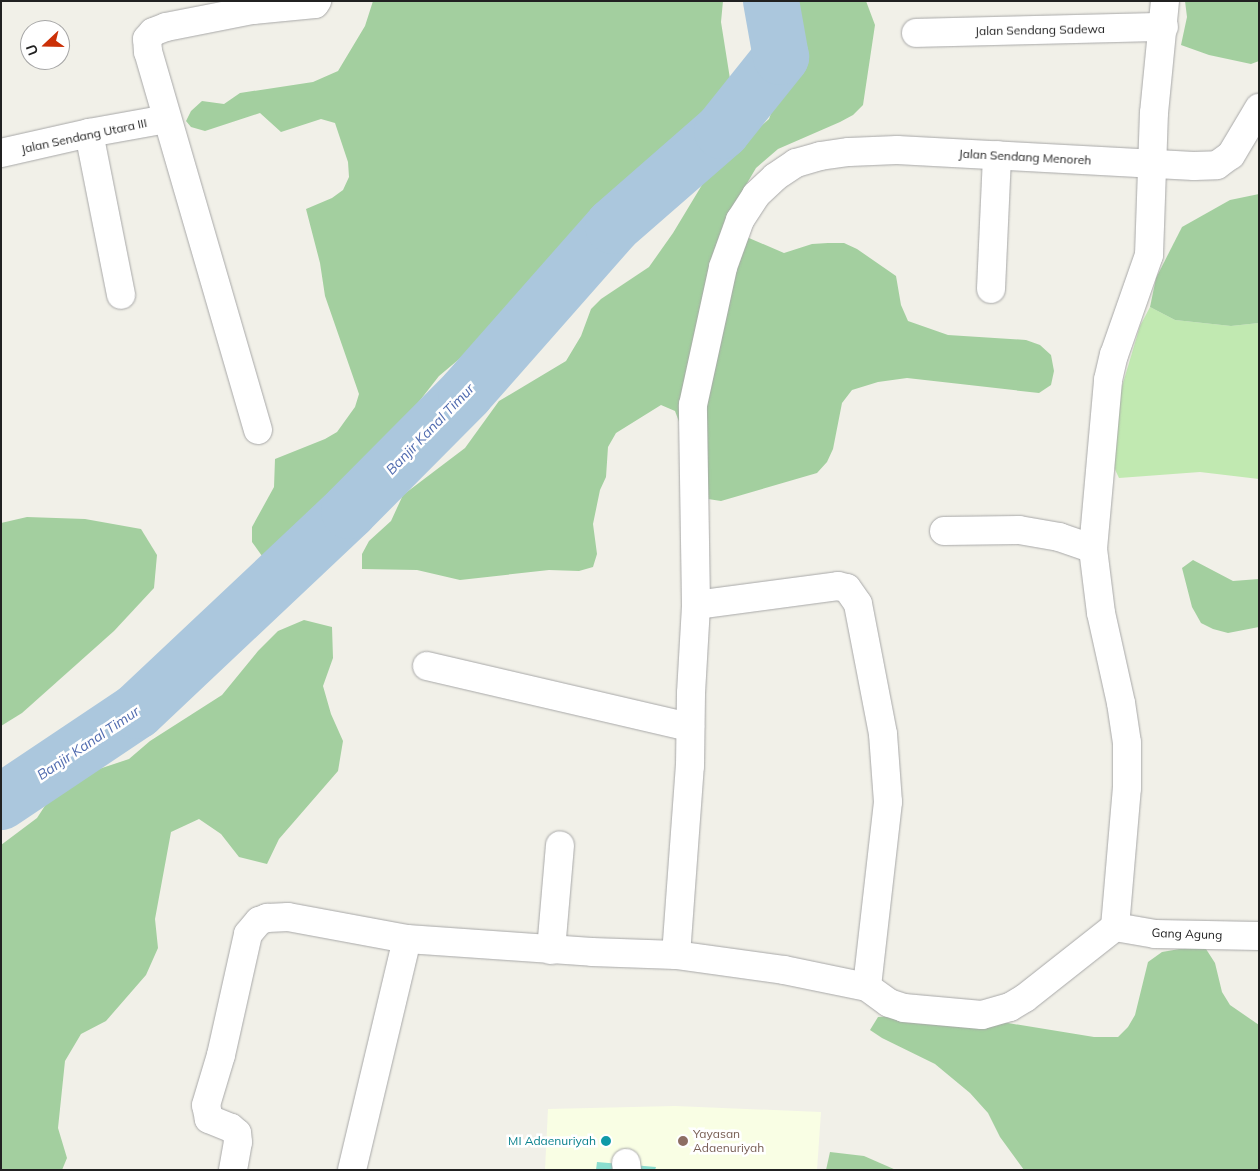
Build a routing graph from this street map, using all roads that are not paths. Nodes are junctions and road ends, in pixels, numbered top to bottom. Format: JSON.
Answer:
{"nodes":[{"id":1,"x":317,"y":1,"type":"edge"},
{"id":2,"x":1165,"y":14,"type":"edge"},
{"id":3,"x":916,"y":33,"type":"dead end"},
{"id":4,"x":1259,"y":108,"type":"edge"},
{"id":5,"x":167,"y":119,"type":"junction"},
{"id":6,"x":89,"y":133,"type":"junction"},
{"id":7,"x":1,"y":153,"type":"edge"},
{"id":8,"x":998,"y":156,"type":"junction"},
{"id":9,"x":1153,"y":163,"type":"junction"},
{"id":10,"x":991,"y":289,"type":"dead end"},
{"id":11,"x":121,"y":296,"type":"dead end"},
{"id":12,"x":258,"y":430,"type":"dead end"},
{"id":13,"x":944,"y":531,"type":"dead end"},
{"id":14,"x":1093,"y":549,"type":"junction"},
{"id":15,"x":696,"y":605,"type":"junction"},
{"id":16,"x":427,"y":666,"type":"dead end"},
{"id":17,"x":690,"y":727,"type":"junction"},
{"id":18,"x":560,"y":845,"type":"dead end"},
{"id":19,"x":1115,"y":927,"type":"junction"},
{"id":20,"x":1259,"y":936,"type":"edge"},
{"id":21,"x":407,"y":939,"type":"junction"},
{"id":22,"x":551,"y":950,"type":"junction"},
{"id":23,"x":676,"y":955,"type":"junction"},
{"id":24,"x":867,"y":987,"type":"junction"},
{"id":25,"x":233,"y":1170,"type":"edge"},
{"id":26,"x":352,"y":1170,"type":"edge"}],
"edges":[{"from":1,"to":5,"type":"street"},
{"from":2,"to":3,"type":"street","name":"Jalan Sendang Sadewa"},
{"from":2,"to":9,"type":"street"},
{"from":4,"to":9,"type":"street","name":"Jalan Sendang Menoreh"},
{"from":5,"to":6,"type":"street","name":"Jalan Sendang Utara III"},
{"from":5,"to":12,"type":"street"},
{"from":6,"to":7,"type":"street","name":"Jalan Sendang Utara III"},
{"from":6,"to":11,"type":"street"},
{"from":8,"to":9,"type":"street","name":"Jalan Sendang Menoreh"},
{"from":8,"to":10,"type":"street"},
{"from":8,"to":15,"type":"street","name":"Jalan Sendang Menoreh"},
{"from":9,"to":14,"type":"street"},
{"from":13,"to":14,"type":"street"},
{"from":14,"to":19,"type":"street"},
{"from":15,"to":17,"type":"street","name":"Jalan Sendang Menoreh"},
{"from":15,"to":24,"type":"street"},
{"from":16,"to":17,"type":"street"},
{"from":17,"to":23,"type":"street","name":"Jalan Sendang Menoreh"},
{"from":18,"to":22,"type":"street"},
{"from":19,"to":20,"type":"street","name":"Gang Agung"},
{"from":19,"to":24,"type":"street"},
{"from":21,"to":22,"type":"street"},
{"from":21,"to":25,"type":"street"},
{"from":21,"to":26,"type":"street"},
{"from":22,"to":23,"type":"street"},
{"from":23,"to":24,"type":"street"}]}
